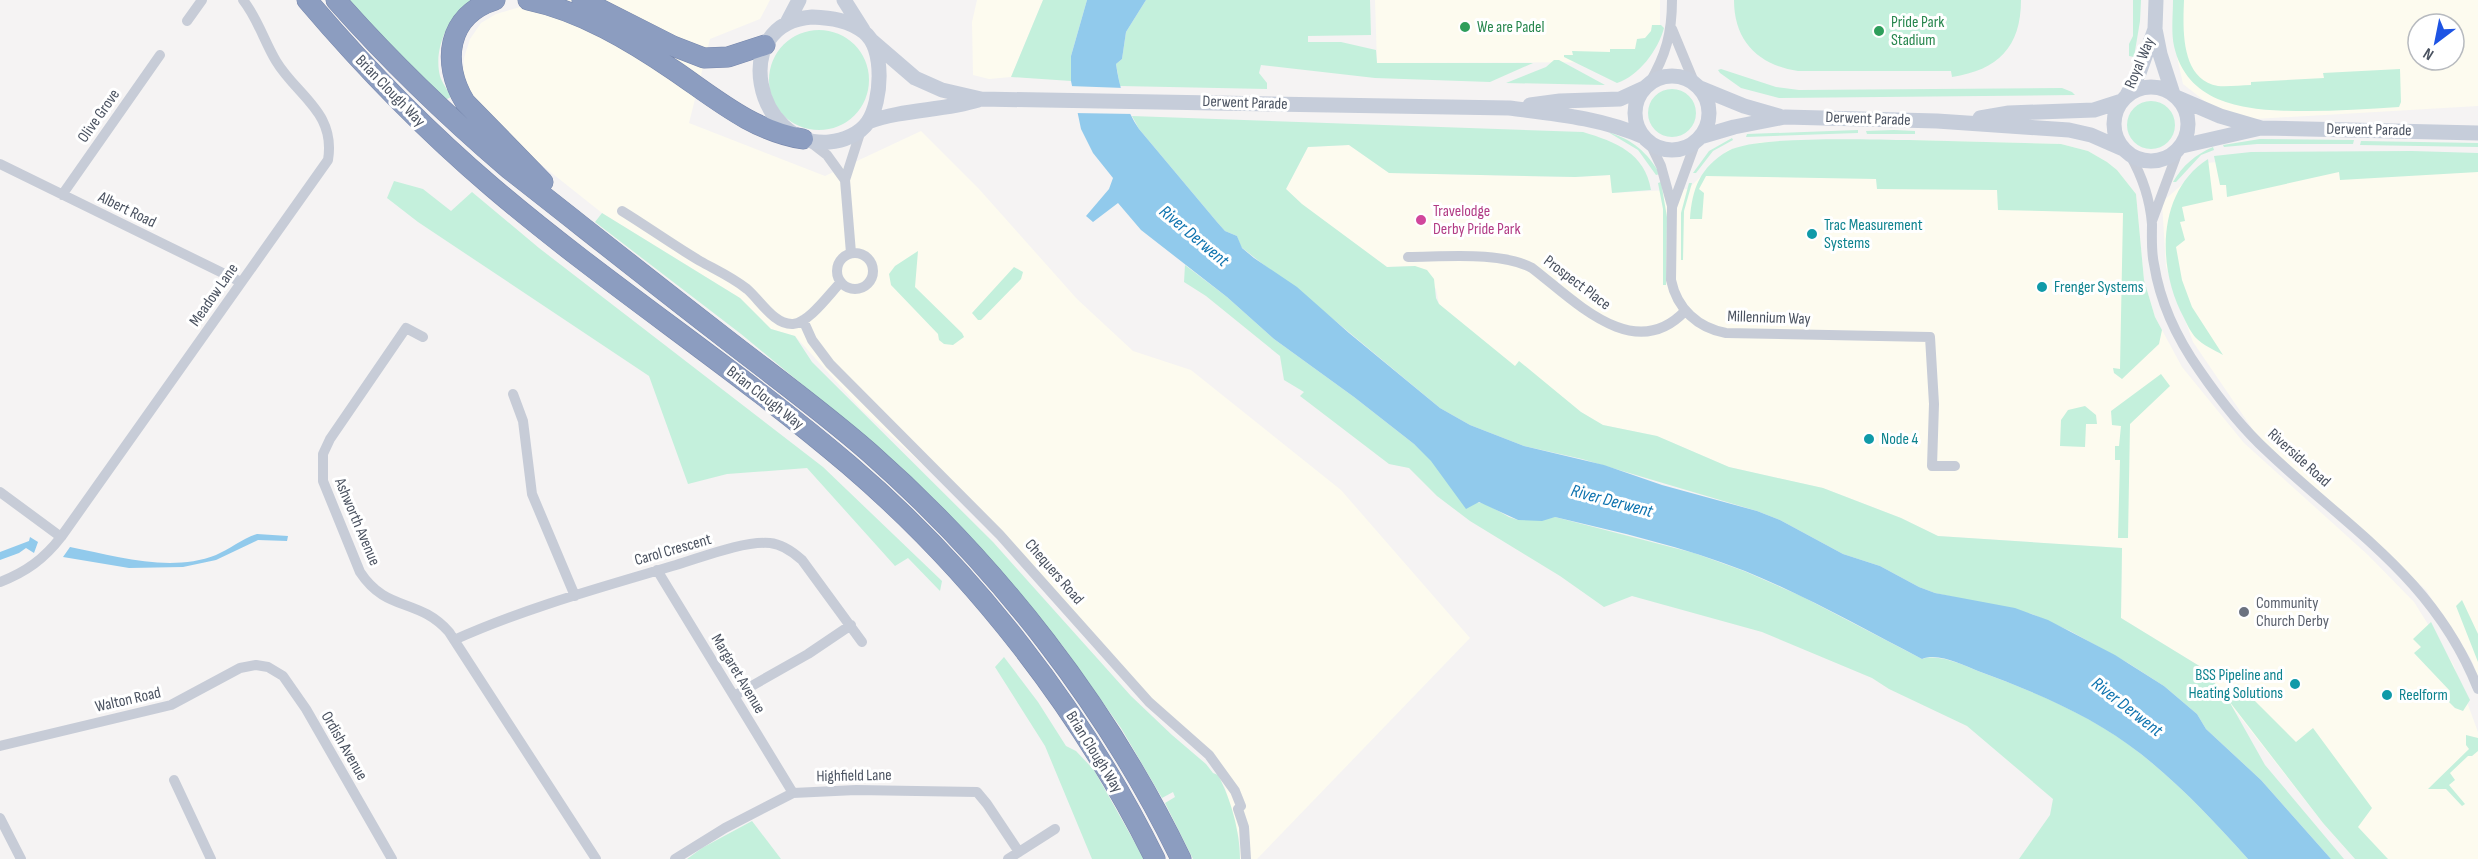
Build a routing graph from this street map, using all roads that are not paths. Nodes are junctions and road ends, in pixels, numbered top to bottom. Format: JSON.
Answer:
{"nodes":[{"id":1,"x":202,"y":0,"type":"edge"},
{"id":2,"x":243,"y":0,"type":"edge"},
{"id":3,"x":307,"y":0,"type":"edge"},
{"id":4,"x":336,"y":0,"type":"edge"},
{"id":5,"x":495,"y":0,"type":"edge"},
{"id":6,"x":528,"y":0,"type":"edge"},
{"id":7,"x":582,"y":0,"type":"edge"},
{"id":8,"x":799,"y":0,"type":"edge"},
{"id":9,"x":844,"y":0,"type":"edge"},
{"id":10,"x":1672,"y":0,"type":"edge"},
{"id":11,"x":2156,"y":0,"type":"edge"},
{"id":12,"x":186,"y":21,"type":"dead end"},
{"id":13,"x":787,"y":22,"type":"junction"},
{"id":14,"x":2155,"y":28,"type":"junction"},
{"id":15,"x":1672,"y":29,"type":"junction"},
{"id":16,"x":868,"y":37,"type":"junction"},
{"id":17,"x":765,"y":45,"type":"junction"},
{"id":18,"x":160,"y":55,"type":"dead end"},
{"id":19,"x":1647,"y":85,"type":"junction"},
{"id":20,"x":1697,"y":85,"type":"junction"},
{"id":21,"x":2176,"y":96,"type":"junction"},
{"id":22,"x":985,"y":99,"type":"junction"},
{"id":23,"x":2124,"y":99,"type":"junction"},
{"id":24,"x":1509,"y":108,"type":"junction"},
{"id":25,"x":1785,"y":117,"type":"junction"},
{"id":26,"x":1950,"y":122,"type":"junction"},
{"id":27,"x":865,"y":126,"type":"junction"},
{"id":28,"x":2261,"y":128,"type":"junction"},
{"id":29,"x":2478,"y":133,"type":"edge"},
{"id":30,"x":1647,"y":139,"type":"junction"},
{"id":31,"x":1698,"y":139,"type":"junction"},
{"id":32,"x":806,"y":140,"type":"junction"},
{"id":33,"x":2180,"y":149,"type":"junction"},
{"id":34,"x":2127,"y":152,"type":"junction"},
{"id":35,"x":0,"y":164,"type":"edge"},
{"id":36,"x":845,"y":180,"type":"junction"},
{"id":37,"x":62,"y":195,"type":"junction"},
{"id":38,"x":1672,"y":207,"type":"junction"},
{"id":39,"x":622,"y":211,"type":"dead end"},
{"id":40,"x":2151,"y":221,"type":"junction"},
{"id":41,"x":599,"y":240,"type":"junction"},
{"id":42,"x":851,"y":253,"type":"junction"},
{"id":43,"x":1408,"y":256,"type":"dead end"},
{"id":44,"x":241,"y":282,"type":"junction"},
{"id":45,"x":841,"y":282,"type":"junction"},
{"id":46,"x":1685,"y":310,"type":"junction"},
{"id":47,"x":803,"y":320,"type":"junction"},
{"id":48,"x":423,"y":337,"type":"dead end"},
{"id":49,"x":513,"y":394,"type":"dead end"},
{"id":50,"x":1955,"y":466,"type":"dead end"},
{"id":51,"x":0,"y":492,"type":"edge"},
{"id":52,"x":61,"y":537,"type":"junction"},
{"id":53,"x":657,"y":570,"type":"junction"},
{"id":54,"x":0,"y":582,"type":"edge"},
{"id":55,"x":575,"y":596,"type":"junction"},
{"id":56,"x":851,"y":625,"type":"junction"},
{"id":57,"x":454,"y":640,"type":"junction"},
{"id":58,"x":862,"y":642,"type":"dead end"},
{"id":59,"x":256,"y":665,"type":"joint"},
{"id":60,"x":2478,"y":689,"type":"edge"},
{"id":61,"x":734,"y":696,"type":"junction"},
{"id":62,"x":0,"y":746,"type":"edge"},
{"id":63,"x":174,"y":780,"type":"dead end"},
{"id":64,"x":792,"y":793,"type":"junction"},
{"id":65,"x":0,"y":818,"type":"edge"},
{"id":66,"x":1055,"y":829,"type":"dead end"},
{"id":67,"x":1019,"y":852,"type":"junction"},
{"id":68,"x":21,"y":859,"type":"edge"},
{"id":69,"x":211,"y":859,"type":"edge"},
{"id":70,"x":392,"y":859,"type":"edge"},
{"id":71,"x":596,"y":859,"type":"edge"},
{"id":72,"x":675,"y":859,"type":"edge"},
{"id":73,"x":1008,"y":859,"type":"edge"},
{"id":74,"x":1155,"y":859,"type":"edge"},
{"id":75,"x":1181,"y":859,"type":"edge"},
{"id":76,"x":1246,"y":859,"type":"edge"}],
"edges":[{"from":1,"to":12,"type":"street"},
{"from":2,"to":44,"type":"street","name":"Meadow Lane"},
{"from":3,"to":74,"type":"highway","name":"Brian Clough Way"},
{"from":4,"to":41,"type":"highway","name":"Brian Clough Way"},
{"from":5,"to":41,"type":"highway"},
{"from":6,"to":32,"type":"highway"},
{"from":7,"to":17,"type":"highway"},
{"from":8,"to":13,"type":"street"},
{"from":9,"to":16,"type":"street"},
{"from":10,"to":15,"type":"street"},
{"from":11,"to":14,"type":"street","name":"Royal Way"},
{"from":13,"to":16,"type":"street"},
{"from":13,"to":17,"type":"street"},
{"from":14,"to":21,"type":"street","name":"Royal Way"},
{"from":14,"to":23,"type":"street","name":"Royal Way"},
{"from":15,"to":19,"type":"street"},
{"from":15,"to":20,"type":"street"},
{"from":16,"to":22,"type":"street","name":"Derwent Parade"},
{"from":16,"to":27,"type":"street"},
{"from":17,"to":32,"type":"street"},
{"from":18,"to":37,"type":"street","name":"Olive Grove"},
{"from":19,"to":20,"type":"street"},
{"from":19,"to":24,"type":"street","name":"Derwent Parade"},
{"from":19,"to":30,"type":"street"},
{"from":20,"to":25,"type":"street","name":"Derwent Parade"},
{"from":20,"to":31,"type":"street"},
{"from":21,"to":23,"type":"street"},
{"from":21,"to":28,"type":"street","name":"Derwent Parade"},
{"from":21,"to":33,"type":"street"},
{"from":22,"to":24,"type":"street","name":"Derwent Parade"},
{"from":22,"to":27,"type":"street","name":"Derwent Parade"},
{"from":23,"to":26,"type":"street","name":"Derwent Parade"},
{"from":23,"to":34,"type":"street"},
{"from":24,"to":30,"type":"street","name":"Derwent Parade"},
{"from":25,"to":26,"type":"street","name":"Derwent Parade"},
{"from":25,"to":31,"type":"street","name":"Derwent Parade"},
{"from":26,"to":34,"type":"street","name":"Derwent Parade"},
{"from":27,"to":32,"type":"street"},
{"from":27,"to":36,"type":"street"},
{"from":28,"to":29,"type":"street","name":"Derwent Parade"},
{"from":28,"to":33,"type":"street","name":"Derwent Parade"},
{"from":30,"to":31,"type":"street"},
{"from":30,"to":38,"type":"street","name":"Millennium Way"},
{"from":31,"to":38,"type":"street","name":"Millennium Way"},
{"from":32,"to":36,"type":"street"},
{"from":33,"to":34,"type":"street"},
{"from":33,"to":40,"type":"street","name":"Riverside Road"},
{"from":34,"to":40,"type":"street","name":"Riverside Road"},
{"from":35,"to":37,"type":"street","name":"Albert Road"},
{"from":36,"to":42,"type":"street"},
{"from":37,"to":44,"type":"street","name":"Albert Road"},
{"from":38,"to":46,"type":"street","name":"Millennium Way"},
{"from":39,"to":47,"type":"street"},
{"from":40,"to":60,"type":"street","name":"Riverside Road"},
{"from":41,"to":75,"type":"highway","name":"Brian Clough Way"},
{"from":42,"to":45,"type":"street"},
{"from":42,"to":45,"type":"street"},
{"from":43,"to":46,"type":"street","name":"Prospect Place"},
{"from":44,"to":52,"type":"street","name":"Meadow Lane"},
{"from":45,"to":47,"type":"street"},
{"from":46,"to":50,"type":"street","name":"Millennium Way"},
{"from":47,"to":76,"type":"street","name":"Chequers Road"},
{"from":48,"to":57,"type":"street","name":"Ashworth Avenue"},
{"from":49,"to":55,"type":"street"},
{"from":51,"to":52,"type":"street"},
{"from":52,"to":54,"type":"street","name":"Meadow Lane"},
{"from":53,"to":55,"type":"street","name":"Carol Crescent"},
{"from":53,"to":56,"type":"street","name":"Carol Crescent"},
{"from":53,"to":61,"type":"street","name":"Margaret Avenue"},
{"from":55,"to":57,"type":"street","name":"Carol Crescent"},
{"from":56,"to":58,"type":"street","name":"Carol Crescent"},
{"from":56,"to":61,"type":"street"},
{"from":57,"to":71,"type":"street","name":"Ashworth Avenue"},
{"from":59,"to":62,"type":"street","name":"Walton Road"},
{"from":59,"to":70,"type":"street","name":"Ordish Avenue"},
{"from":61,"to":64,"type":"street","name":"Margaret Avenue"},
{"from":63,"to":69,"type":"street"},
{"from":64,"to":67,"type":"street","name":"Highfield Lane"},
{"from":64,"to":72,"type":"street","name":"Highfield Lane"},
{"from":65,"to":68,"type":"street"},
{"from":66,"to":67,"type":"street"},
{"from":67,"to":73,"type":"street"}]}
